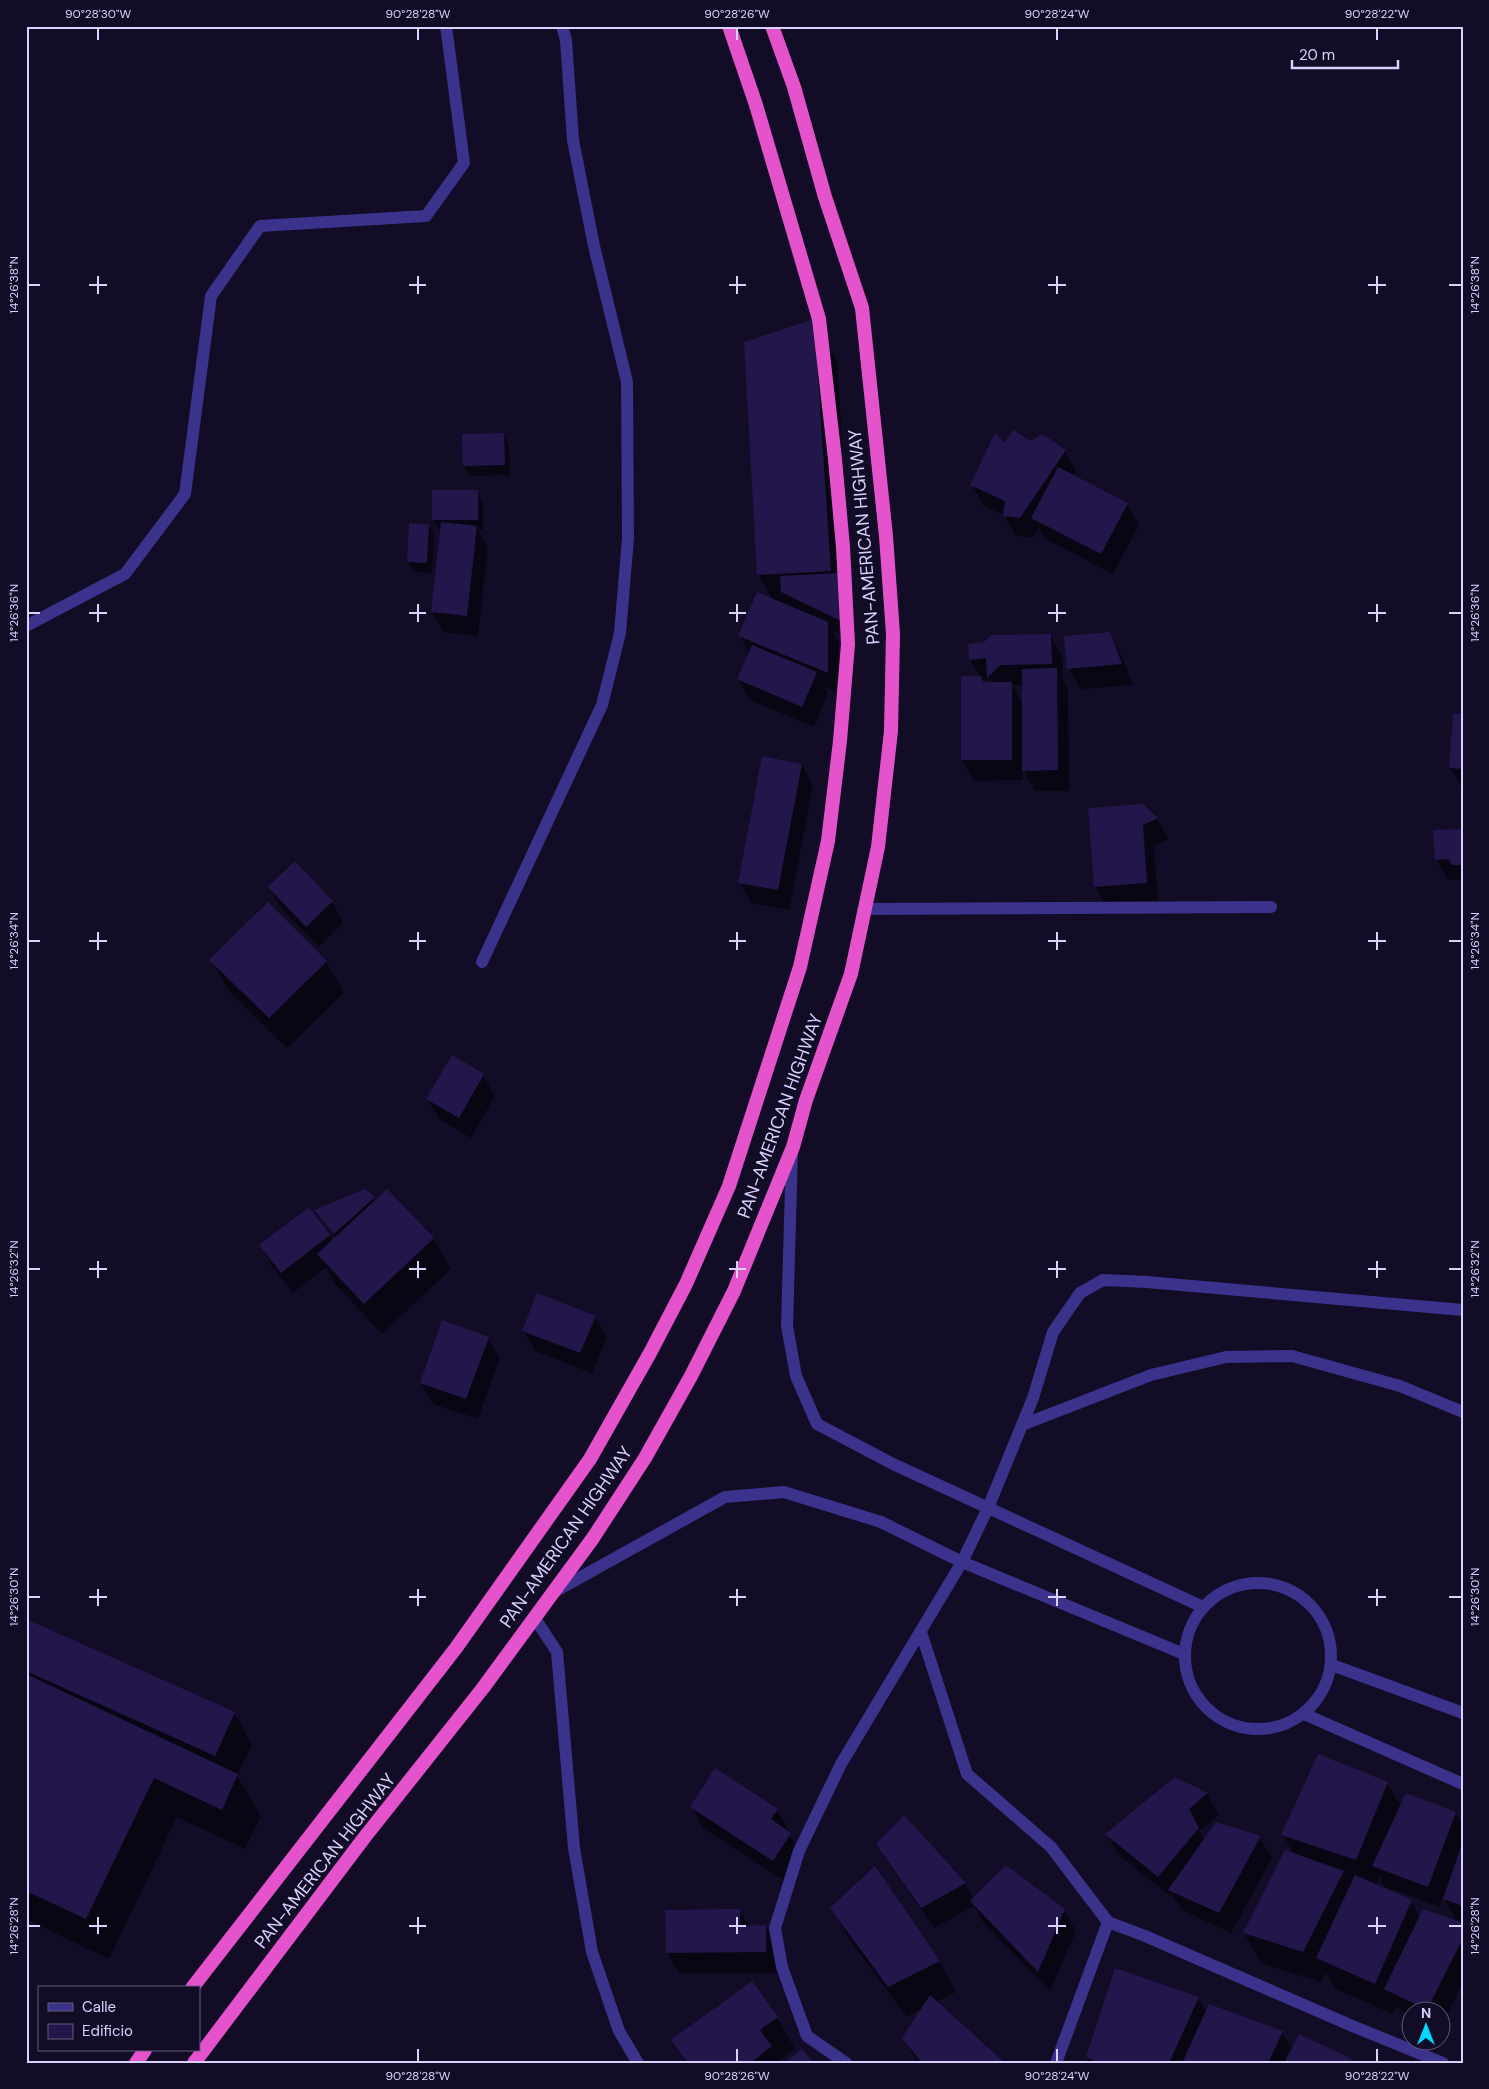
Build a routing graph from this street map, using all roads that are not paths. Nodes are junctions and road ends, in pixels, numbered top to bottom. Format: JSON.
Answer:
{"nodes":[{"id":1,"x":446,"y":26,"type":"edge"},
{"id":2,"x":562,"y":26,"type":"edge"},
{"id":3,"x":729,"y":26,"type":"edge"},
{"id":4,"x":772,"y":26,"type":"edge"},
{"id":5,"x":26,"y":626,"type":"edge"},
{"id":6,"x":1271,"y":907,"type":"dead end"},
{"id":7,"x":865,"y":909,"type":"junction"},
{"id":8,"x":482,"y":962,"type":"dead end"},
{"id":9,"x":792,"y":1147,"type":"junction"},
{"id":10,"x":1463,"y":1310,"type":"edge"},
{"id":11,"x":1463,"y":1412,"type":"edge"},
{"id":12,"x":1022,"y":1425,"type":"junction"},
{"id":13,"x":988,"y":1508,"type":"junction"},
{"id":14,"x":962,"y":1562,"type":"junction"},
{"id":15,"x":554,"y":1592,"type":"junction"},
{"id":16,"x":1203,"y":1607,"type":"junction"},
{"id":17,"x":534,"y":1617,"type":"junction"},
{"id":18,"x":921,"y":1632,"type":"junction"},
{"id":19,"x":1184,"y":1654,"type":"junction"},
{"id":20,"x":1332,"y":1665,"type":"junction"},
{"id":21,"x":1463,"y":1713,"type":"edge"},
{"id":22,"x":1304,"y":1714,"type":"junction"},
{"id":23,"x":1463,"y":1784,"type":"edge"},
{"id":24,"x":1108,"y":1922,"type":"junction"},
{"id":25,"x":194,"y":1986,"type":"edge"},
{"id":26,"x":144,"y":2052,"type":"edge"},
{"id":27,"x":136,"y":2063,"type":"edge"},
{"id":28,"x":194,"y":2063,"type":"edge"},
{"id":29,"x":638,"y":2063,"type":"edge"},
{"id":30,"x":846,"y":2063,"type":"edge"},
{"id":31,"x":1056,"y":2063,"type":"edge"},
{"id":32,"x":1443,"y":2063,"type":"edge"}],
"edges":[{"from":1,"to":5,"type":"street"},
{"from":2,"to":8,"type":"street"},
{"from":3,"to":25,"type":"highway","name":"PAN-AMERICAN HIGHWAY"},
{"from":4,"to":7,"type":"highway","name":"PAN-AMERICAN HIGHWAY"},
{"from":6,"to":7,"type":"street"},
{"from":7,"to":9,"type":"highway","name":"PAN-AMERICAN HIGHWAY"},
{"from":9,"to":13,"type":"street"},
{"from":9,"to":15,"type":"highway","name":"PAN-AMERICAN HIGHWAY"},
{"from":10,"to":12,"type":"street"},
{"from":11,"to":12,"type":"street"},
{"from":12,"to":13,"type":"street"},
{"from":13,"to":14,"type":"street"},
{"from":13,"to":16,"type":"street"},
{"from":14,"to":15,"type":"street"},
{"from":14,"to":18,"type":"street"},
{"from":14,"to":19,"type":"street"},
{"from":15,"to":17,"type":"highway","name":"PAN-AMERICAN HIGHWAY"},
{"from":16,"to":19,"type":"street"},
{"from":16,"to":20,"type":"street"},
{"from":17,"to":28,"type":"highway","name":"PAN-AMERICAN HIGHWAY"},
{"from":17,"to":29,"type":"street"},
{"from":18,"to":24,"type":"street"},
{"from":18,"to":30,"type":"street"},
{"from":19,"to":22,"type":"street"},
{"from":20,"to":21,"type":"street"},
{"from":20,"to":22,"type":"street"},
{"from":22,"to":23,"type":"street"},
{"from":24,"to":31,"type":"street"},
{"from":24,"to":32,"type":"street"},
{"from":26,"to":27,"type":"highway"}]}
